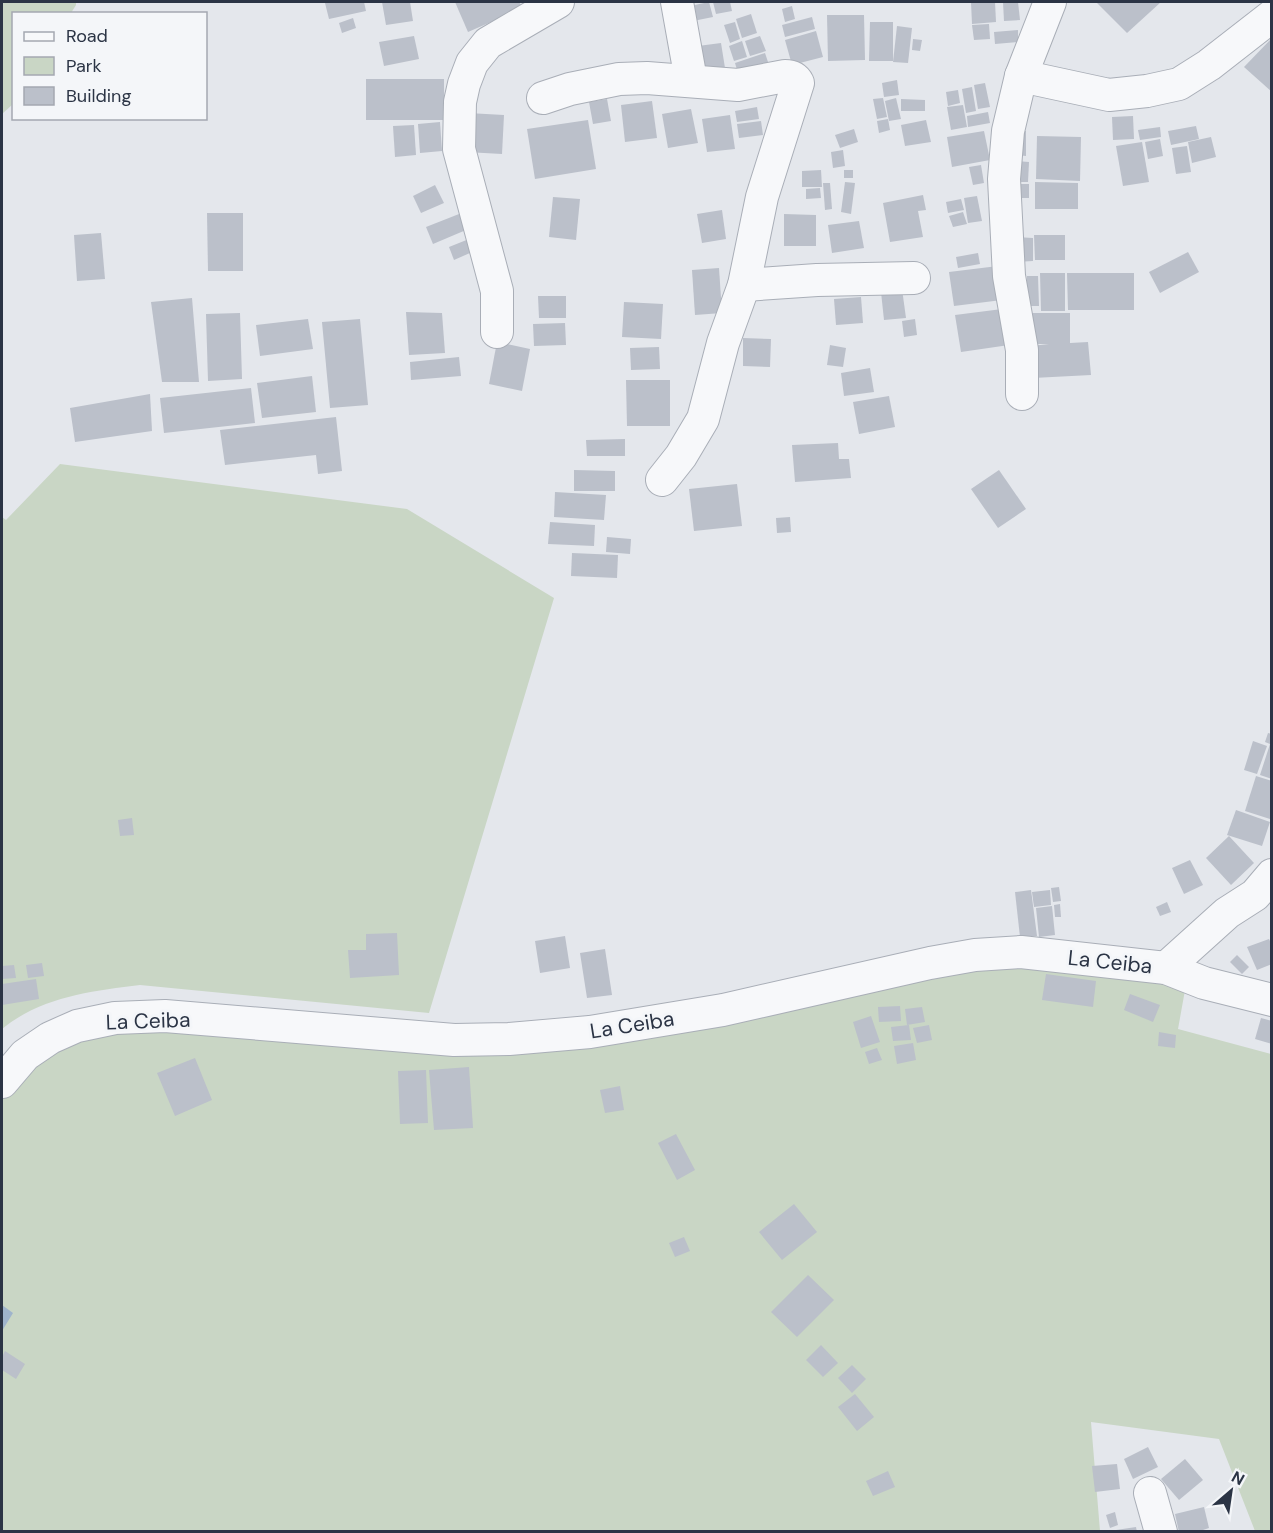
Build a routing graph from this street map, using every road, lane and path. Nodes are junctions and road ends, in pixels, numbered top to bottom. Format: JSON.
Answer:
{"nodes":[{"id":1,"x":558,"y":2,"type":"edge"},
{"id":2,"x":677,"y":2,"type":"edge"},
{"id":3,"x":1050,"y":2,"type":"edge"},
{"id":4,"x":1272,"y":16,"type":"edge"},
{"id":5,"x":1021,"y":76,"type":"junction"},
{"id":6,"x":691,"y":80,"type":"junction"},
{"id":7,"x":543,"y":98,"type":"dead end"},
{"id":8,"x":914,"y":278,"type":"dead end"},
{"id":9,"x":744,"y":285,"type":"junction"},
{"id":10,"x":497,"y":332,"type":"dead end"},
{"id":11,"x":1022,"y":394,"type":"dead end"},
{"id":12,"x":662,"y":480,"type":"dead end"},
{"id":13,"x":1272,"y":875,"type":"edge"},
{"id":14,"x":1166,"y":968,"type":"junction"},
{"id":15,"x":1272,"y":1000,"type":"edge"},
{"id":16,"x":2,"y":1082,"type":"edge"},
{"id":17,"x":1150,"y":1493,"type":"dead end"},
{"id":18,"x":1161,"y":1532,"type":"edge"}],
"edges":[{"from":1,"to":10,"type":"street"},
{"from":2,"to":6,"type":"street"},
{"from":3,"to":5,"type":"street"},
{"from":4,"to":5,"type":"street"},
{"from":5,"to":11,"type":"street"},
{"from":6,"to":7,"type":"street"},
{"from":6,"to":9,"type":"street"},
{"from":8,"to":9,"type":"street"},
{"from":9,"to":12,"type":"street"},
{"from":13,"to":14,"type":"street"},
{"from":14,"to":15,"type":"street","name":"La Ceiba"},
{"from":14,"to":16,"type":"street","name":"La Ceiba"},
{"from":17,"to":18,"type":"street"}]}
